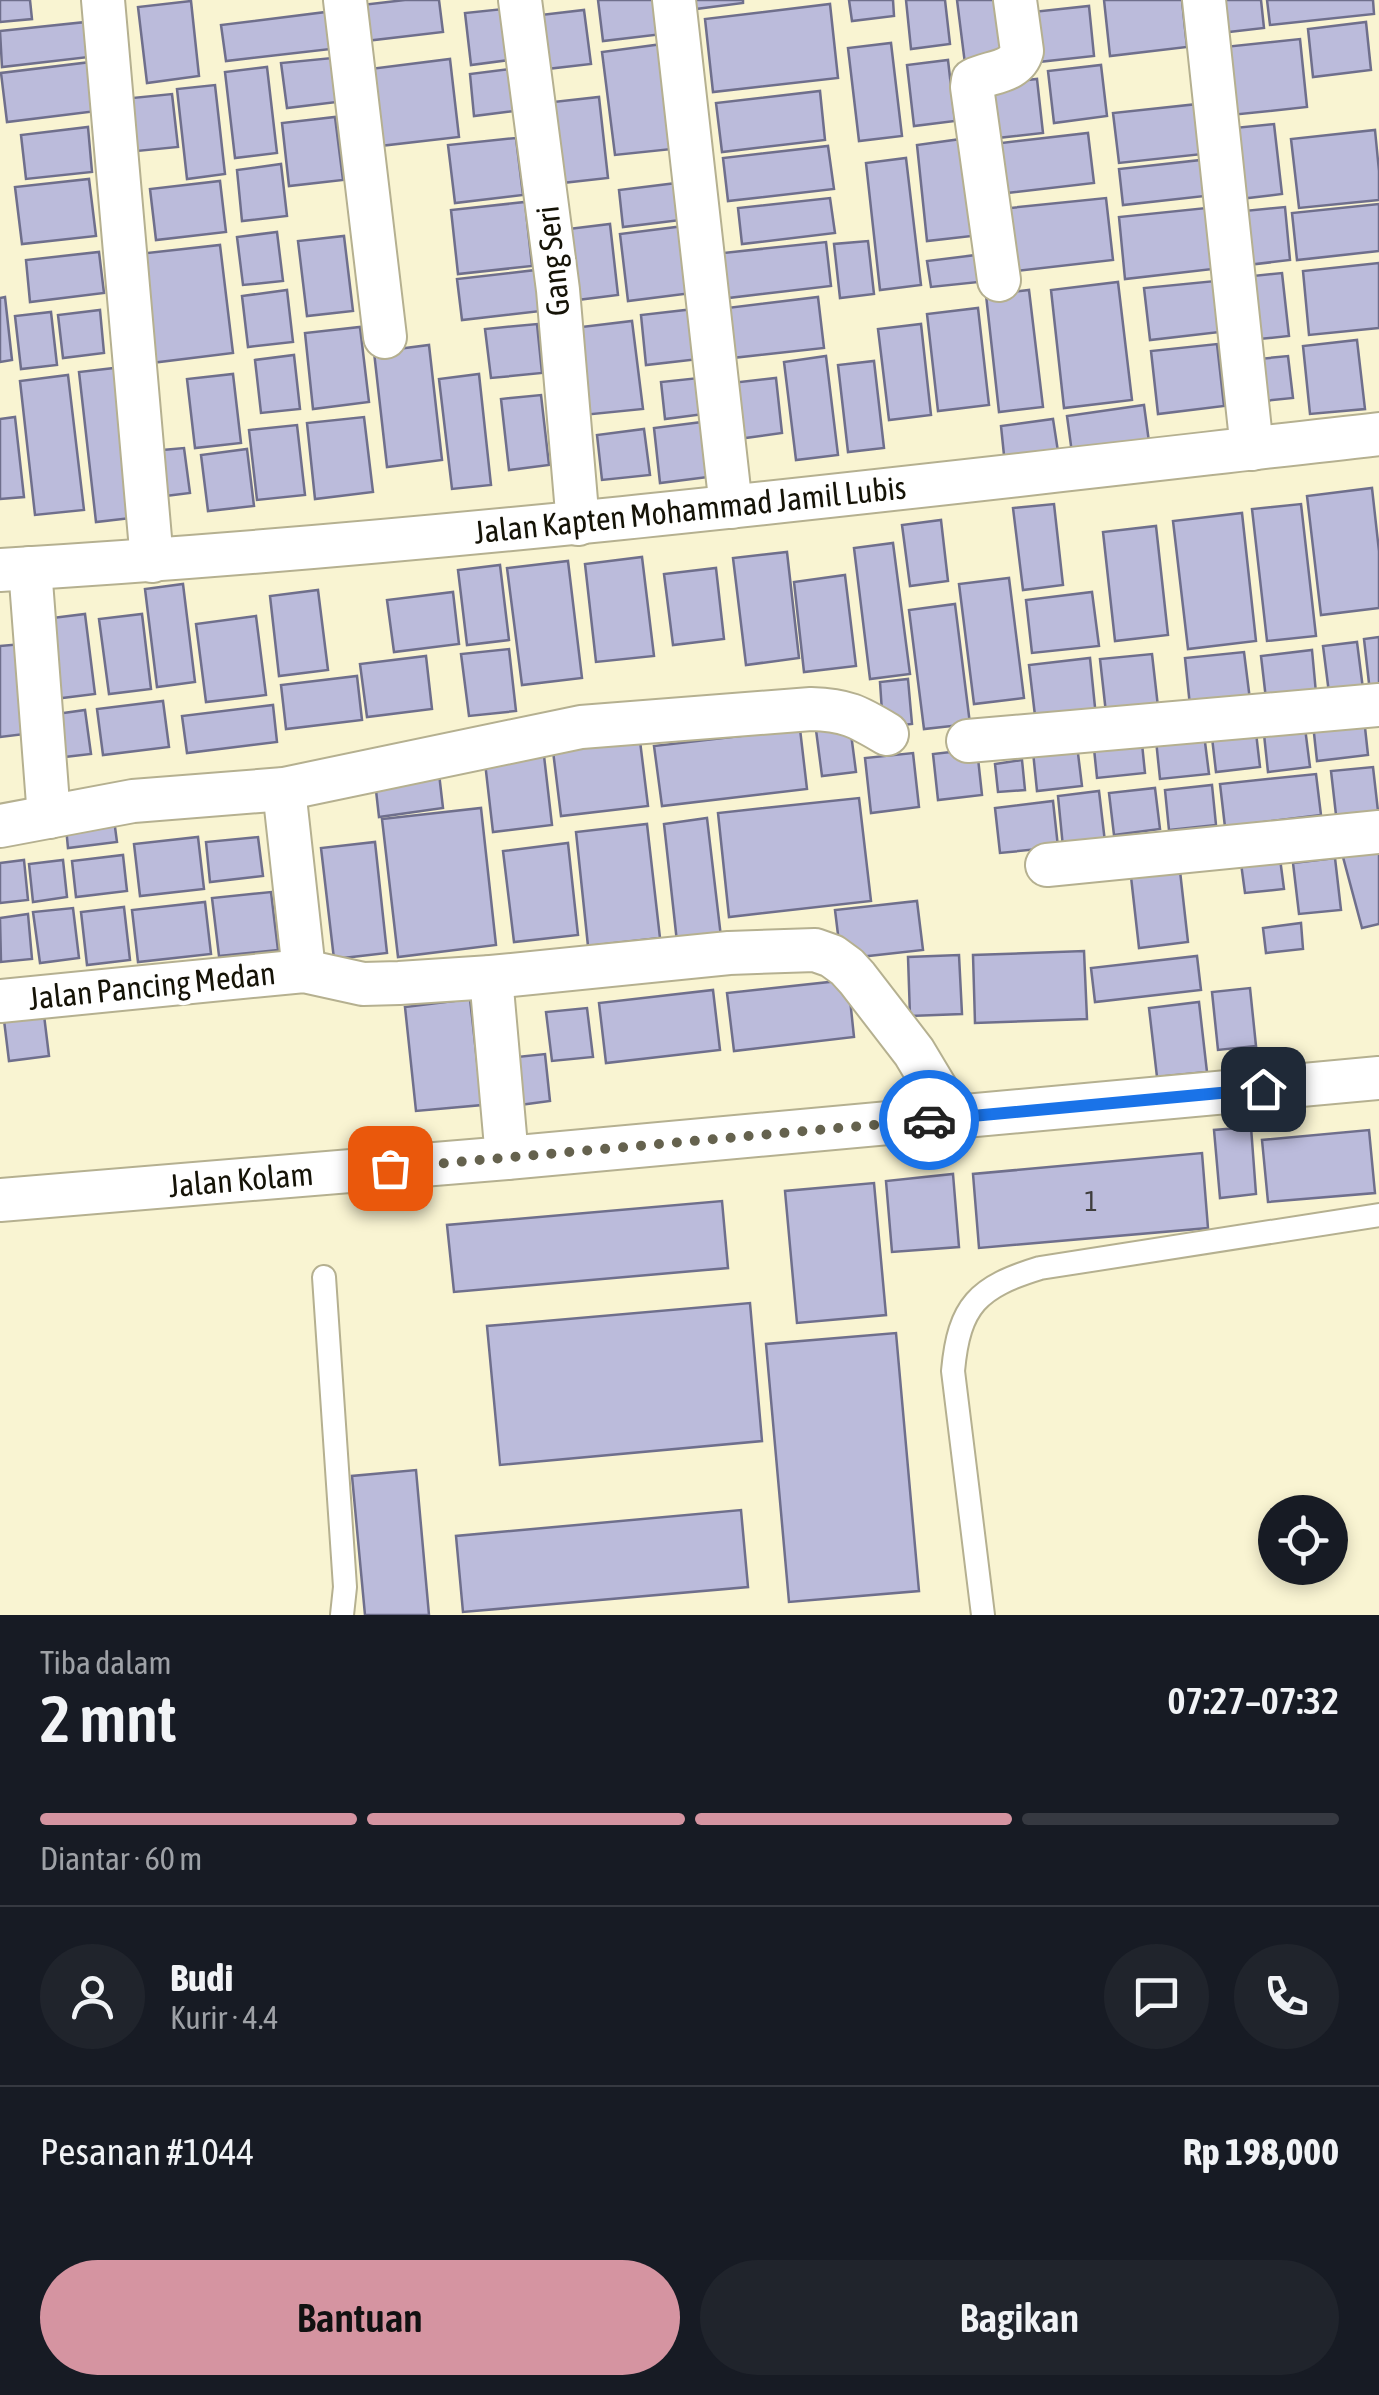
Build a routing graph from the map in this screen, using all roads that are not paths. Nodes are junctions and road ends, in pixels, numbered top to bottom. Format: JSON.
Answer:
{"nodes":[{"id":1,"x":103,"y":0,"type":"edge"},
{"id":2,"x":346,"y":0,"type":"edge"},
{"id":3,"x":520,"y":0,"type":"edge"},
{"id":4,"x":674,"y":0,"type":"edge"},
{"id":5,"x":1014,"y":0,"type":"edge"},
{"id":6,"x":1204,"y":0,"type":"edge"},
{"id":7,"x":999,"y":280,"type":"dead end"},
{"id":8,"x":385,"y":338,"type":"dead end"},
{"id":9,"x":1379,"y":434,"type":"edge"},
{"id":10,"x":1252,"y":449,"type":"junction"},
{"id":11,"x":731,"y":507,"type":"junction"},
{"id":12,"x":578,"y":524,"type":"junction"},
{"id":13,"x":152,"y":561,"type":"junction"},
{"id":14,"x":15,"y":569,"type":"edge"},
{"id":15,"x":1379,"y":706,"type":"edge"},
{"id":16,"x":887,"y":734,"type":"dead end"},
{"id":17,"x":968,"y":741,"type":"dead end"},
{"id":18,"x":284,"y":789,"type":"junction"},
{"id":19,"x":49,"y":817,"type":"junction"},
{"id":20,"x":0,"y":826,"type":"edge"},
{"id":21,"x":1379,"y":832,"type":"edge"},
{"id":22,"x":1047,"y":865,"type":"dead end"},
{"id":23,"x":304,"y":971,"type":"junction"},
{"id":24,"x":491,"y":977,"type":"junction"},
{"id":25,"x":0,"y":1001,"type":"edge"},
{"id":26,"x":1379,"y":1078,"type":"edge"},
{"id":27,"x":953,"y":1118,"type":"junction"},
{"id":28,"x":507,"y":1158,"type":"junction"},
{"id":29,"x":0,"y":1200,"type":"edge"},
{"id":30,"x":1379,"y":1216,"type":"edge"},
{"id":31,"x":324,"y":1277,"type":"dead end"},
{"id":32,"x":342,"y":1615,"type":"edge"},
{"id":33,"x":983,"y":1615,"type":"edge"}],
"edges":[{"from":1,"to":13,"type":"street"},
{"from":2,"to":8,"type":"street"},
{"from":3,"to":12,"type":"street","name":"Gang Seri"},
{"from":4,"to":11,"type":"street"},
{"from":5,"to":7,"type":"street"},
{"from":6,"to":10,"type":"street"},
{"from":9,"to":10,"type":"street","name":"Jalan Kapten Mohammad Jamil Lubis"},
{"from":10,"to":11,"type":"street","name":"Jalan Kapten Mohammad Jamil Lubis"},
{"from":11,"to":12,"type":"street","name":"Jalan Kapten Mohammad Jamil Lubis"},
{"from":12,"to":13,"type":"street","name":"Jalan Kapten Mohammad Jamil Lubis"},
{"from":13,"to":14,"type":"street","name":"Jalan Kapten Mohammad Jamil Lubis"},
{"from":14,"to":19,"type":"street"},
{"from":15,"to":17,"type":"street"},
{"from":16,"to":18,"type":"street"},
{"from":18,"to":19,"type":"street"},
{"from":18,"to":23,"type":"street"},
{"from":19,"to":20,"type":"street"},
{"from":21,"to":22,"type":"street"},
{"from":23,"to":24,"type":"street","name":"Jalan Pancing Medan"},
{"from":23,"to":25,"type":"street","name":"Jalan Pancing Medan"},
{"from":24,"to":27,"type":"street","name":"Jalan Pancing Medan"},
{"from":24,"to":28,"type":"street"},
{"from":26,"to":27,"type":"street","name":"Jalan Kolam"},
{"from":27,"to":28,"type":"street","name":"Jalan Kolam"},
{"from":28,"to":29,"type":"street","name":"Jalan Kolam"},
{"from":30,"to":33,"type":"lane"},
{"from":31,"to":32,"type":"lane"}]}
